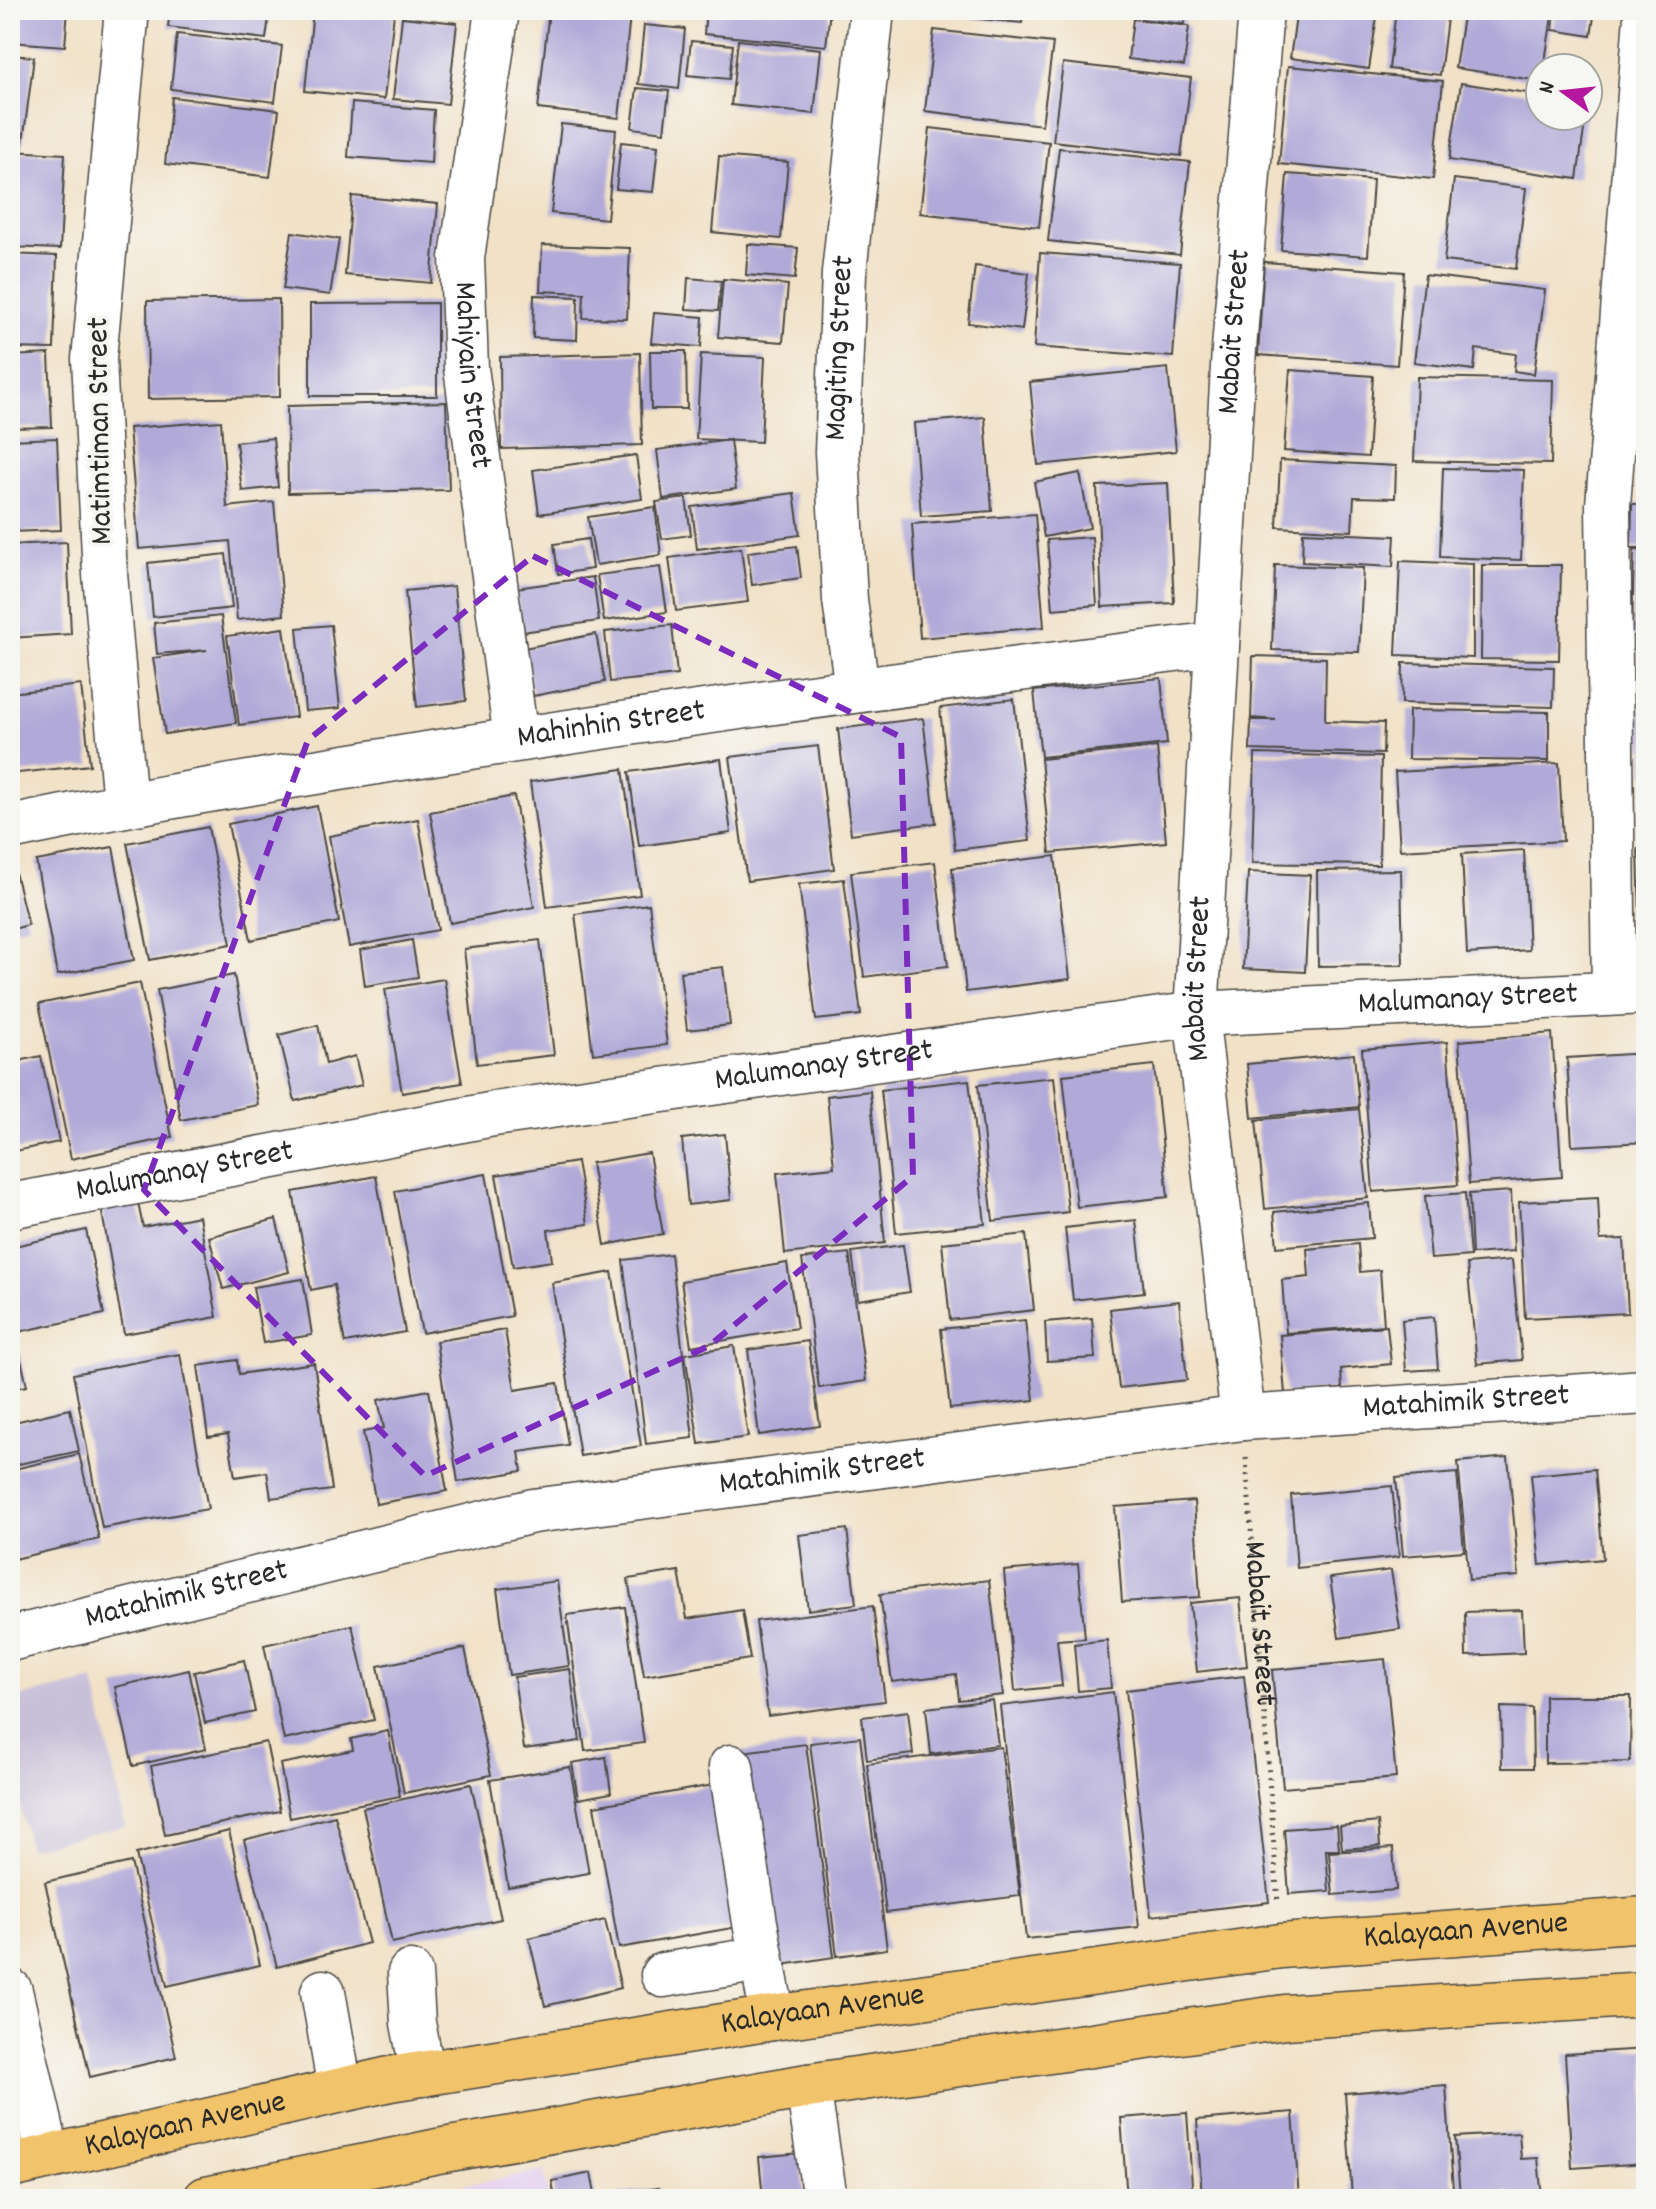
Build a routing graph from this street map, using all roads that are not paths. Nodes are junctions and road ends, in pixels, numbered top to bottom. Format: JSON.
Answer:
{"nodes":[{"id":1,"x":127,"y":10,"type":"edge"},
{"id":2,"x":497,"y":10,"type":"edge"},
{"id":3,"x":872,"y":10,"type":"edge"},
{"id":4,"x":1261,"y":10,"type":"edge"},
{"id":5,"x":1646,"y":17,"type":"edge"},
{"id":6,"x":1216,"y":644,"type":"junction"},
{"id":7,"x":857,"y":689,"type":"junction"},
{"id":8,"x":516,"y":739,"type":"junction"},
{"id":9,"x":125,"y":804,"type":"junction"},
{"id":10,"x":10,"y":828,"type":"edge"},
{"id":11,"x":1630,"y":992,"type":"edge"},
{"id":12,"x":1196,"y":1014,"type":"junction"},
{"id":13,"x":10,"y":1206,"type":"edge"},
{"id":14,"x":1646,"y":1392,"type":"edge"},
{"id":15,"x":1243,"y":1418,"type":"junction"},
{"id":16,"x":10,"y":1639,"type":"edge"},
{"id":17,"x":731,"y":1767,"type":"dead end"},
{"id":18,"x":1646,"y":1919,"type":"edge"},
{"id":19,"x":761,"y":1959,"type":"junction"},
{"id":20,"x":410,"y":1973,"type":"dead end"},
{"id":21,"x":663,"y":1975,"type":"dead end"},
{"id":22,"x":10,"y":1991,"type":"edge"},
{"id":23,"x":323,"y":1992,"type":"dead end"},
{"id":24,"x":1646,"y":1994,"type":"edge"},
{"id":25,"x":773,"y":2018,"type":"junction"},
{"id":26,"x":423,"y":2074,"type":"junction"},
{"id":27,"x":808,"y":2086,"type":"junction"},
{"id":28,"x":340,"y":2089,"type":"junction"},
{"id":29,"x":29,"y":2161,"type":"edge"},
{"id":30,"x":206,"y":2199,"type":"edge"},
{"id":31,"x":825,"y":2199,"type":"edge"}],
"edges":[{"from":1,"to":9,"type":"street","name":"Matimtiman Street"},
{"from":2,"to":8,"type":"street","name":"Mahiyain Street"},
{"from":3,"to":7,"type":"street","name":"Magiting Street"},
{"from":4,"to":6,"type":"street","name":"Mabait Street"},
{"from":5,"to":11,"type":"street"},
{"from":6,"to":7,"type":"street","name":"Mahinhin Street"},
{"from":6,"to":12,"type":"street","name":"Mabait Street"},
{"from":7,"to":8,"type":"street","name":"Mahinhin Street"},
{"from":8,"to":9,"type":"street","name":"Mahinhin Street"},
{"from":9,"to":10,"type":"street","name":"Mahinhin Street"},
{"from":11,"to":12,"type":"street","name":"Malumanay Street"},
{"from":12,"to":13,"type":"street","name":"Malumanay Street"},
{"from":12,"to":15,"type":"street","name":"Mabait Street"},
{"from":14,"to":15,"type":"street","name":"Matahimik Street"},
{"from":15,"to":16,"type":"street","name":"Matahimik Street"},
{"from":17,"to":19,"type":"street"},
{"from":18,"to":25,"type":"main road","name":"Kalayaan Avenue"},
{"from":19,"to":21,"type":"street"},
{"from":19,"to":25,"type":"street"},
{"from":20,"to":26,"type":"street"},
{"from":22,"to":29,"type":"street"},
{"from":23,"to":28,"type":"street"},
{"from":24,"to":27,"type":"main road"},
{"from":25,"to":26,"type":"main road","name":"Kalayaan Avenue"},
{"from":26,"to":28,"type":"main road","name":"Kalayaan Avenue"},
{"from":27,"to":30,"type":"main road"},
{"from":27,"to":31,"type":"street"},
{"from":28,"to":29,"type":"main road","name":"Kalayaan Avenue"}]}
